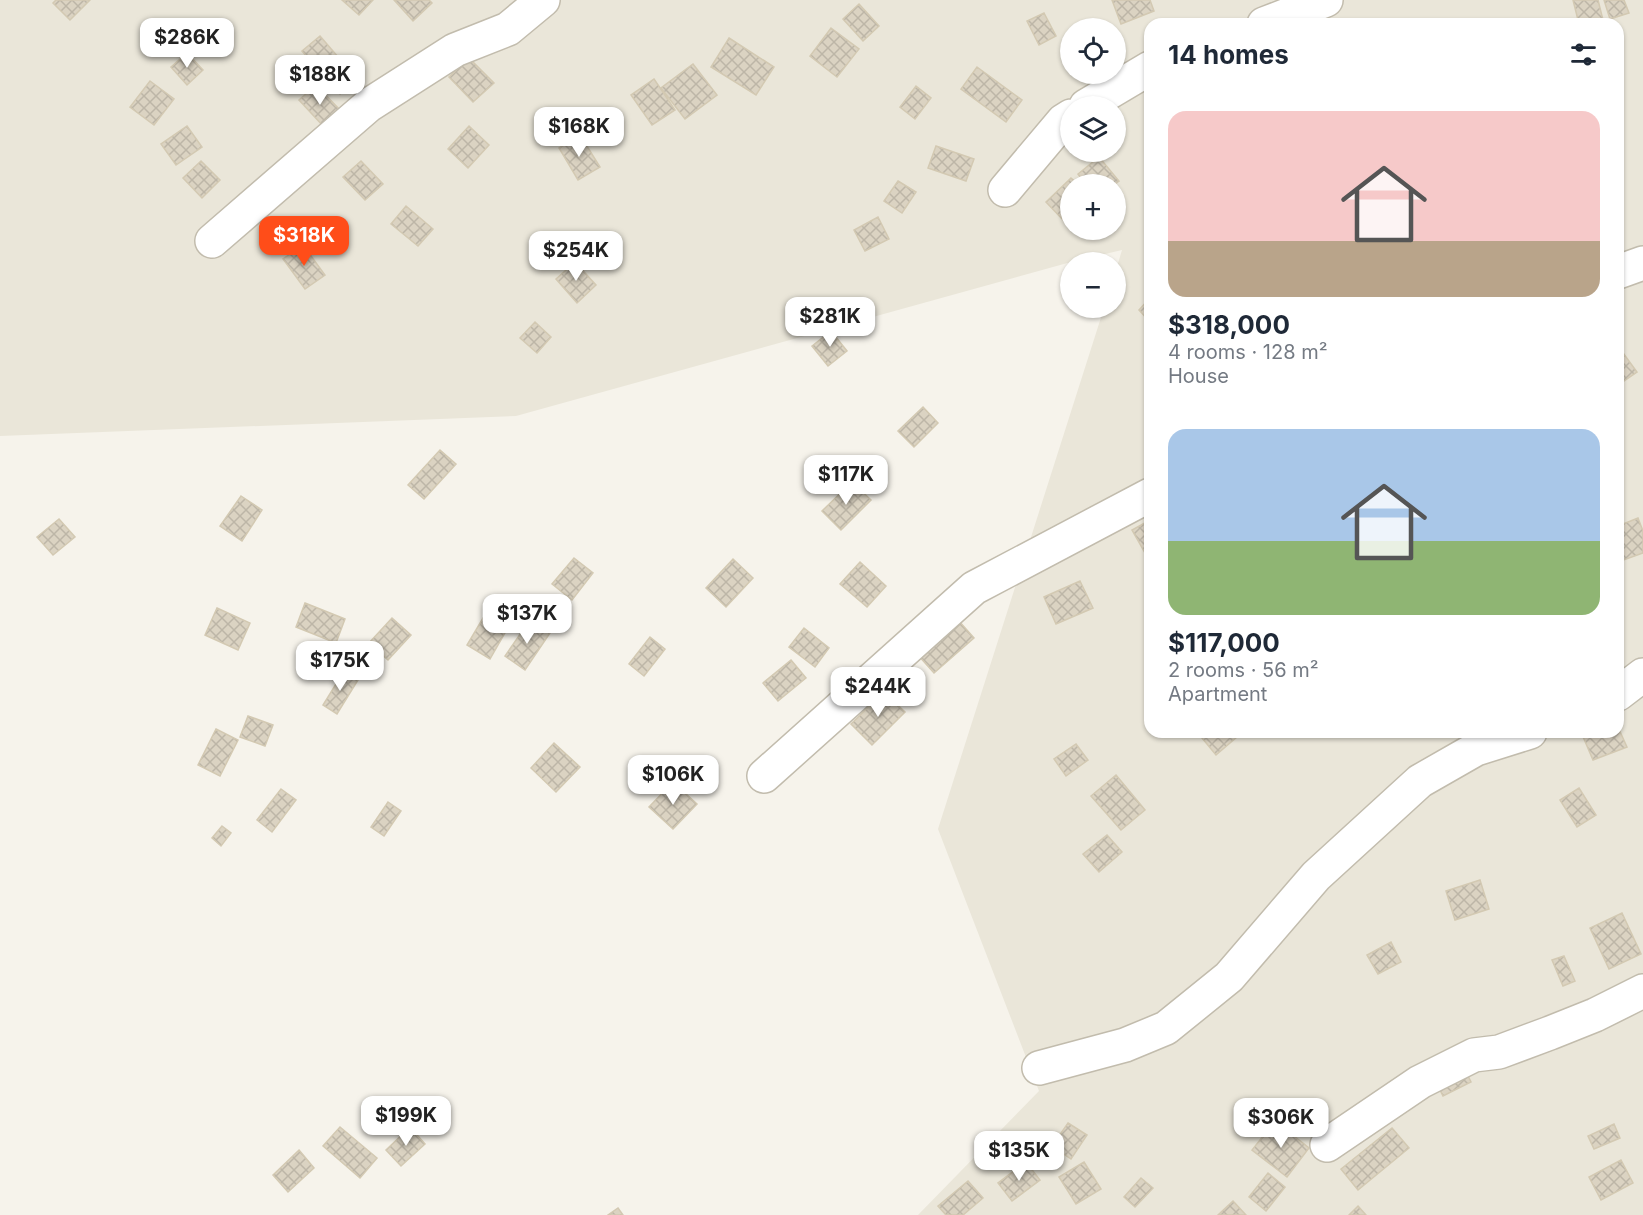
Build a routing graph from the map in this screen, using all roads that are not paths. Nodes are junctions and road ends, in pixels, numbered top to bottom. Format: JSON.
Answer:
{"nodes":[{"id":1,"x":543,"y":0,"type":"edge"},
{"id":2,"x":1326,"y":0,"type":"edge"},
{"id":3,"x":1280,"y":18,"type":"edge"},
{"id":4,"x":1144,"y":72,"type":"edge"},
{"id":5,"x":1103,"y":96,"type":"edge"},
{"id":6,"x":1060,"y":125,"type":"edge"},
{"id":7,"x":1005,"y":190,"type":"dead end"},
{"id":8,"x":212,"y":241,"type":"dead end"},
{"id":9,"x":1643,"y":263,"type":"edge"},
{"id":10,"x":1624,"y":271,"type":"edge"},
{"id":11,"x":1144,"y":498,"type":"edge"},
{"id":12,"x":1643,"y":675,"type":"edge"},
{"id":13,"x":1624,"y":689,"type":"edge"},
{"id":14,"x":1512,"y":738,"type":"edge"},
{"id":15,"x":764,"y":776,"type":"dead end"},
{"id":16,"x":1643,"y":991,"type":"edge"},
{"id":17,"x":1039,"y":1068,"type":"dead end"},
{"id":18,"x":1327,"y":1145,"type":"dead end"}],
"edges":[{"from":1,"to":8,"type":"street"},
{"from":2,"to":3,"type":"street"},
{"from":4,"to":5,"type":"street"},
{"from":6,"to":7,"type":"street"},
{"from":9,"to":10,"type":"street"},
{"from":11,"to":15,"type":"street"},
{"from":12,"to":13,"type":"street"},
{"from":14,"to":17,"type":"street"},
{"from":16,"to":18,"type":"street"}]}
